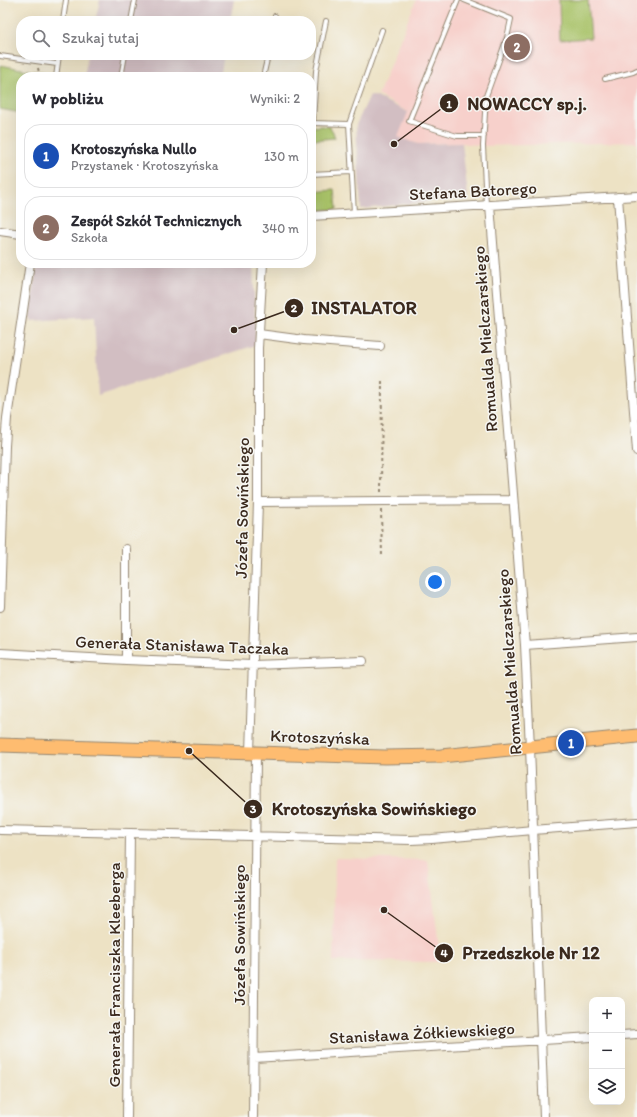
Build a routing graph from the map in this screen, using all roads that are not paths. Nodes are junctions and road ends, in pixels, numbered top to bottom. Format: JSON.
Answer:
{"nodes":[{"id":1,"x":66,"y":0,"type":"edge"},
{"id":2,"x":135,"y":0,"type":"edge"},
{"id":3,"x":458,"y":0,"type":"edge"},
{"id":4,"x":464,"y":0,"type":"edge"},
{"id":5,"x":64,"y":16,"type":"edge"},
{"id":6,"x":133,"y":16,"type":"edge"},
{"id":7,"x":326,"y":21,"type":"dead end"},
{"id":8,"x":382,"y":30,"type":"dead end"},
{"id":9,"x":0,"y":56,"type":"edge"},
{"id":10,"x":16,"y":58,"type":"edge"},
{"id":11,"x":28,"y":60,"type":"edge"},
{"id":12,"x":58,"y":60,"type":"edge"},
{"id":13,"x":124,"y":60,"type":"edge"},
{"id":14,"x":267,"y":60,"type":"edge"},
{"id":15,"x":57,"y":64,"type":"junction"},
{"id":16,"x":637,"y":70,"type":"edge"},
{"id":17,"x":56,"y":72,"type":"edge"},
{"id":18,"x":122,"y":72,"type":"edge"},
{"id":19,"x":265,"y":72,"type":"edge"},
{"id":20,"x":316,"y":72,"type":"edge"},
{"id":21,"x":605,"y":79,"type":"dead end"},
{"id":22,"x":316,"y":123,"type":"edge"},
{"id":23,"x":349,"y":124,"type":"junction"},
{"id":24,"x":484,"y":136,"type":"junction"},
{"id":25,"x":351,"y":172,"type":"junction"},
{"id":26,"x":316,"y":174,"type":"edge"},
{"id":27,"x":637,"y":196,"type":"edge"},
{"id":28,"x":618,"y":197,"type":"junction"},
{"id":29,"x":488,"y":206,"type":"junction"},
{"id":30,"x":354,"y":214,"type":"junction"},
{"id":31,"x":316,"y":216,"type":"edge"},
{"id":32,"x":0,"y":231,"type":"edge"},
{"id":33,"x":16,"y":233,"type":"edge"},
{"id":34,"x":29,"y":268,"type":"edge"},
{"id":35,"x":263,"y":268,"type":"edge"},
{"id":36,"x":259,"y":334,"type":"junction"},
{"id":37,"x":380,"y":346,"type":"dead end"},
{"id":38,"x":637,"y":451,"type":"edge"},
{"id":39,"x":513,"y":500,"type":"junction"},
{"id":40,"x":258,"y":502,"type":"junction"},
{"id":41,"x":126,"y":550,"type":"dead end"},
{"id":42,"x":0,"y":607,"type":"edge"},
{"id":43,"x":637,"y":637,"type":"edge"},
{"id":44,"x":525,"y":645,"type":"junction"},
{"id":45,"x":0,"y":653,"type":"edge"},
{"id":46,"x":126,"y":660,"type":"junction"},
{"id":47,"x":363,"y":661,"type":"dead end"},
{"id":48,"x":253,"y":665,"type":"junction"},
{"id":49,"x":637,"y":736,"type":"edge"},
{"id":50,"x":0,"y":745,"type":"edge"},
{"id":51,"x":530,"y":747,"type":"junction"},
{"id":52,"x":253,"y":753,"type":"junction"},
{"id":53,"x":637,"y":822,"type":"edge"},
{"id":54,"x":0,"y":830,"type":"edge"},
{"id":55,"x":533,"y":830,"type":"junction"},
{"id":56,"x":130,"y":833,"type":"junction"},
{"id":57,"x":255,"y":836,"type":"junction"},
{"id":58,"x":637,"y":1034,"type":"edge"},
{"id":59,"x":625,"y":1035,"type":"edge"},
{"id":60,"x":589,"y":1037,"type":"edge"},
{"id":61,"x":541,"y":1040,"type":"junction"},
{"id":62,"x":254,"y":1058,"type":"junction"},
{"id":63,"x":127,"y":1117,"type":"edge"},
{"id":64,"x":253,"y":1117,"type":"edge"},
{"id":65,"x":544,"y":1117,"type":"edge"}],
"edges":[{"from":1,"to":5,"type":"lane"},
{"from":2,"to":6,"type":"lane"},
{"from":3,"to":24,"type":"lane"},
{"from":4,"to":24,"type":"lane"},
{"from":7,"to":20,"type":"lane"},
{"from":8,"to":23,"type":"lane"},
{"from":9,"to":10,"type":"lane"},
{"from":11,"to":15,"type":"lane"},
{"from":12,"to":15,"type":"lane"},
{"from":13,"to":18,"type":"lane"},
{"from":14,"to":19,"type":"lane"},
{"from":15,"to":17,"type":"lane"},
{"from":16,"to":21,"type":"lane"},
{"from":22,"to":23,"type":"lane"},
{"from":23,"to":25,"type":"lane"},
{"from":24,"to":29,"type":"lane"},
{"from":25,"to":26,"type":"lane"},
{"from":25,"to":30,"type":"lane"},
{"from":27,"to":28,"type":"street","name":"Stefana Batorego"},
{"from":28,"to":29,"type":"street","name":"Stefana Batorego"},
{"from":28,"to":38,"type":"street"},
{"from":29,"to":30,"type":"street","name":"Stefana Batorego"},
{"from":29,"to":39,"type":"street","name":"Romualda Mielczarskiego"},
{"from":30,"to":31,"type":"street","name":"Stefana Batorego"},
{"from":32,"to":33,"type":"street"},
{"from":34,"to":42,"type":"street"},
{"from":35,"to":36,"type":"street","name":"Józefa Sowińskiego"},
{"from":36,"to":37,"type":"street"},
{"from":36,"to":40,"type":"street","name":"Józefa Sowińskiego"},
{"from":39,"to":40,"type":"street"},
{"from":39,"to":44,"type":"street","name":"Romualda Mielczarskiego"},
{"from":40,"to":48,"type":"street","name":"Józefa Sowińskiego"},
{"from":41,"to":46,"type":"street"},
{"from":43,"to":44,"type":"street"},
{"from":44,"to":51,"type":"street","name":"Romualda Mielczarskiego"},
{"from":45,"to":46,"type":"street","name":"Generała Stanisława Taczaka"},
{"from":46,"to":48,"type":"street","name":"Generała Stanisława Taczaka"},
{"from":47,"to":48,"type":"street","name":"Generała Stanisława Taczaka"},
{"from":48,"to":52,"type":"street","name":"Józefa Sowińskiego"},
{"from":49,"to":51,"type":"main road","name":"Krotoszyńska"},
{"from":50,"to":52,"type":"main road","name":"Krotoszyńska"},
{"from":51,"to":52,"type":"main road","name":"Krotoszyńska"},
{"from":51,"to":55,"type":"street","name":"Romualda Mielczarskiego"},
{"from":52,"to":57,"type":"street","name":"Józefa Sowińskiego"},
{"from":53,"to":55,"type":"street"},
{"from":54,"to":56,"type":"street"},
{"from":55,"to":57,"type":"street"},
{"from":55,"to":61,"type":"street","name":"Romualda Mielczarskiego"},
{"from":56,"to":57,"type":"street"},
{"from":56,"to":63,"type":"street","name":"Generała Franciszka Kleeberga"},
{"from":57,"to":62,"type":"street","name":"Józefa Sowińskiego"},
{"from":58,"to":59,"type":"street"},
{"from":60,"to":61,"type":"street","name":"Stanisława Żółkiewskiego"},
{"from":61,"to":62,"type":"street","name":"Stanisława Żółkiewskiego"},
{"from":61,"to":65,"type":"street","name":"Romualda Mielczarskiego"},
{"from":62,"to":64,"type":"street","name":"Józefa Sowińskiego"}]}
